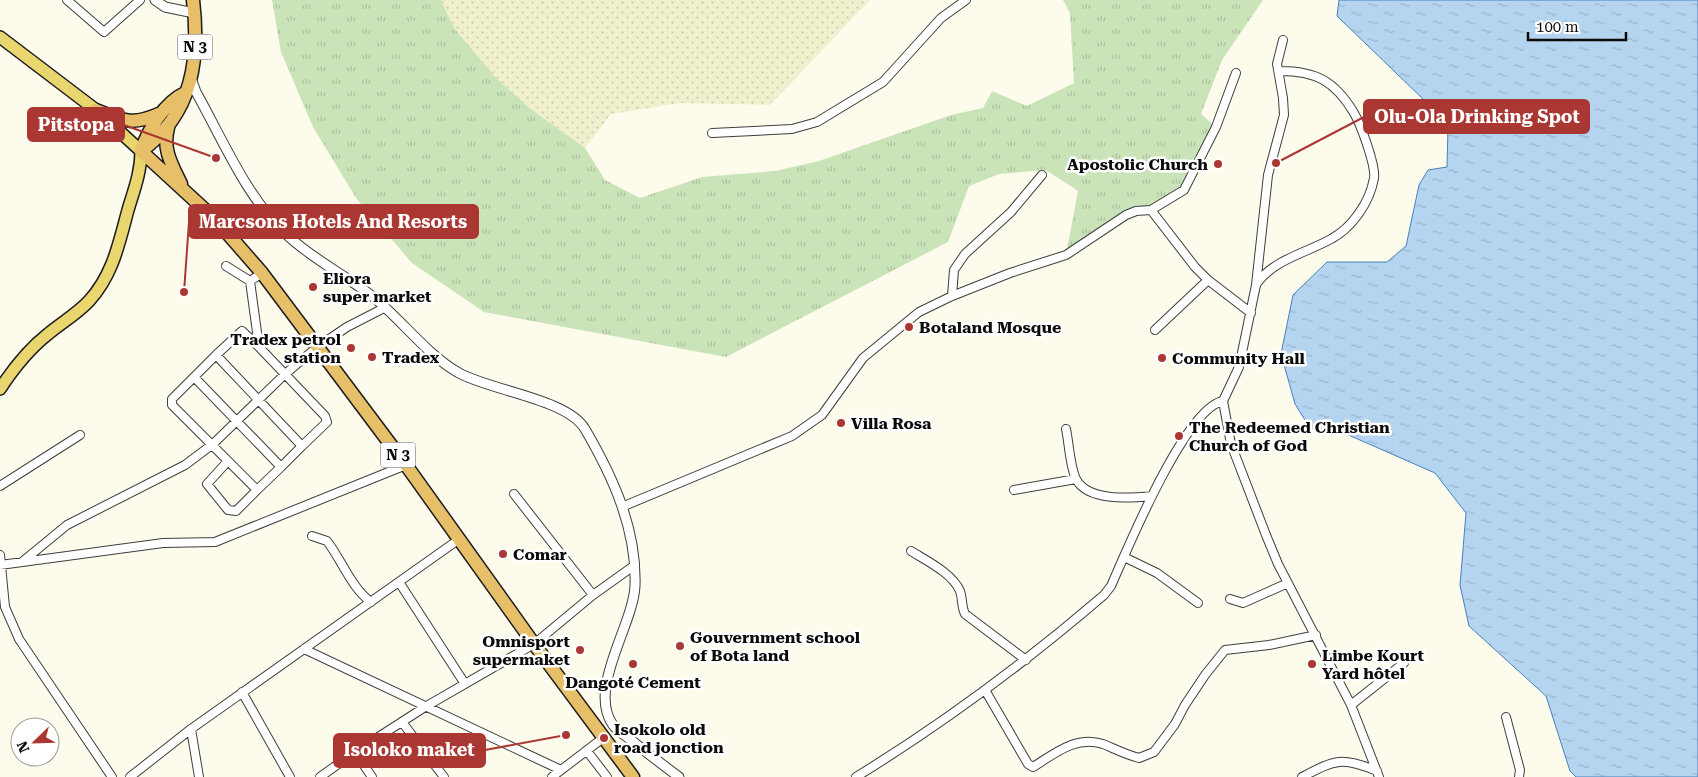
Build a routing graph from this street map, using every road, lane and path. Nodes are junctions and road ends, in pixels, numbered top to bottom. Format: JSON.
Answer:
{"nodes":[{"id":1,"x":67,"y":0,"type":"edge"},
{"id":2,"x":140,"y":0,"type":"edge"},
{"id":3,"x":155,"y":0,"type":"edge"},
{"id":4,"x":966,"y":0,"type":"edge"},
{"id":5,"x":194,"y":6,"type":"edge"},
{"id":6,"x":2,"y":40,"type":"edge"},
{"id":7,"x":1283,"y":40,"type":"dead end"},
{"id":8,"x":1280,"y":71,"type":"junction"},
{"id":9,"x":1236,"y":73,"type":"dead end"},
{"id":10,"x":191,"y":78,"type":"junction"},
{"id":11,"x":96,"y":110,"type":"junction"},
{"id":12,"x":167,"y":115,"type":"junction"},
{"id":13,"x":712,"y":133,"type":"dead end"},
{"id":14,"x":141,"y":151,"type":"junction"},
{"id":15,"x":1042,"y":175,"type":"dead end"},
{"id":16,"x":183,"y":188,"type":"junction"},
{"id":17,"x":1151,"y":210,"type":"junction"},
{"id":18,"x":226,"y":266,"type":"dead end"},
{"id":19,"x":262,"y":273,"type":"junction"},
{"id":20,"x":1208,"y":280,"type":"junction"},
{"id":21,"x":250,"y":281,"type":"junction"},
{"id":22,"x":1256,"y":285,"type":"junction"},
{"id":23,"x":952,"y":296,"type":"junction"},
{"id":24,"x":384,"y":308,"type":"junction"},
{"id":25,"x":1251,"y":313,"type":"junction"},
{"id":26,"x":1155,"y":330,"type":"dead end"},
{"id":27,"x":259,"y":347,"type":"junction"},
{"id":28,"x":316,"y":348,"type":"junction"},
{"id":29,"x":216,"y":355,"type":"junction"},
{"id":30,"x":284,"y":375,"type":"junction"},
{"id":31,"x":194,"y":377,"type":"junction"},
{"id":32,"x":0,"y":389,"type":"edge"},
{"id":33,"x":259,"y":401,"type":"junction"},
{"id":34,"x":1223,"y":401,"type":"junction"},
{"id":35,"x":237,"y":422,"type":"junction"},
{"id":36,"x":1066,"y":429,"type":"dead end"},
{"id":37,"x":80,"y":435,"type":"dead end"},
{"id":38,"x":213,"y":444,"type":"junction"},
{"id":39,"x":302,"y":446,"type":"junction"},
{"id":40,"x":228,"y":461,"type":"junction"},
{"id":41,"x":406,"y":464,"type":"junction"},
{"id":42,"x":281,"y":467,"type":"junction"},
{"id":43,"x":1076,"y":479,"type":"junction"},
{"id":44,"x":0,"y":486,"type":"edge"},
{"id":45,"x":257,"y":490,"type":"junction"},
{"id":46,"x":1014,"y":490,"type":"dead end"},
{"id":47,"x":514,"y":494,"type":"dead end"},
{"id":48,"x":1152,"y":496,"type":"junction"},
{"id":49,"x":624,"y":506,"type":"junction"},
{"id":50,"x":312,"y":536,"type":"dead end"},
{"id":51,"x":458,"y":540,"type":"junction"},
{"id":52,"x":911,"y":551,"type":"dead end"},
{"id":53,"x":0,"y":555,"type":"edge"},
{"id":54,"x":1124,"y":557,"type":"junction"},
{"id":55,"x":22,"y":562,"type":"junction"},
{"id":56,"x":0,"y":565,"type":"edge"},
{"id":57,"x":635,"y":565,"type":"junction"},
{"id":58,"x":400,"y":582,"type":"junction"},
{"id":59,"x":1288,"y":583,"type":"junction"},
{"id":60,"x":593,"y":595,"type":"junction"},
{"id":61,"x":1230,"y":600,"type":"dead end"},
{"id":62,"x":372,"y":602,"type":"junction"},
{"id":63,"x":1198,"y":603,"type":"dead end"},
{"id":64,"x":1316,"y":635,"type":"junction"},
{"id":65,"x":534,"y":644,"type":"junction"},
{"id":66,"x":304,"y":649,"type":"junction"},
{"id":67,"x":1026,"y":660,"type":"junction"},
{"id":68,"x":1404,"y":662,"type":"dead end"},
{"id":69,"x":465,"y":684,"type":"junction"},
{"id":70,"x":985,"y":690,"type":"junction"},
{"id":71,"x":242,"y":692,"type":"junction"},
{"id":72,"x":1351,"y":705,"type":"junction"},
{"id":73,"x":425,"y":707,"type":"junction"},
{"id":74,"x":1506,"y":717,"type":"dead end"},
{"id":75,"x":402,"y":722,"type":"junction"},
{"id":76,"x":612,"y":724,"type":"junction"},
{"id":77,"x":191,"y":729,"type":"junction"},
{"id":78,"x":601,"y":734,"type":"junction"},
{"id":79,"x":587,"y":751,"type":"junction"},
{"id":80,"x":354,"y":752,"type":"junction"},
{"id":81,"x":561,"y":770,"type":"junction"},
{"id":82,"x":1378,"y":774,"type":"edge"},
{"id":83,"x":112,"y":777,"type":"edge"},
{"id":84,"x":130,"y":777,"type":"edge"},
{"id":85,"x":198,"y":777,"type":"edge"},
{"id":86,"x":290,"y":777,"type":"edge"},
{"id":87,"x":320,"y":777,"type":"edge"},
{"id":88,"x":372,"y":777,"type":"edge"},
{"id":89,"x":444,"y":777,"type":"edge"},
{"id":90,"x":552,"y":777,"type":"edge"},
{"id":91,"x":607,"y":777,"type":"edge"},
{"id":92,"x":633,"y":777,"type":"edge"},
{"id":93,"x":679,"y":777,"type":"edge"},
{"id":94,"x":856,"y":777,"type":"edge"},
{"id":95,"x":1302,"y":777,"type":"edge"},
{"id":96,"x":1519,"y":777,"type":"edge"}],
"edges":[{"from":1,"to":2,"type":"street"},
{"from":3,"to":5,"type":"street"},
{"from":4,"to":13,"type":"street"},
{"from":5,"to":10,"type":"highway","number":"N 3"},
{"from":6,"to":11,"type":"main road"},
{"from":7,"to":8,"type":"street"},
{"from":8,"to":22,"type":"street"},
{"from":8,"to":22,"type":"street"},
{"from":9,"to":17,"type":"street"},
{"from":10,"to":12,"type":"highway","number":"N 3"},
{"from":10,"to":24,"type":"street"},
{"from":11,"to":12,"type":"highway"},
{"from":11,"to":14,"type":"main road"},
{"from":12,"to":14,"type":"highway","number":"N 3"},
{"from":12,"to":16,"type":"highway"},
{"from":14,"to":16,"type":"highway","number":"N 3"},
{"from":14,"to":32,"type":"main road"},
{"from":15,"to":23,"type":"street"},
{"from":16,"to":19,"type":"highway","number":"N 3"},
{"from":17,"to":20,"type":"street"},
{"from":17,"to":23,"type":"street"},
{"from":18,"to":21,"type":"street"},
{"from":19,"to":21,"type":"street"},
{"from":19,"to":28,"type":"highway","number":"N 3"},
{"from":20,"to":25,"type":"street"},
{"from":20,"to":26,"type":"street"},
{"from":21,"to":27,"type":"street"},
{"from":22,"to":25,"type":"street"},
{"from":23,"to":49,"type":"street"},
{"from":24,"to":28,"type":"street"},
{"from":24,"to":49,"type":"street"},
{"from":25,"to":34,"type":"street"},
{"from":27,"to":29,"type":"street"},
{"from":27,"to":30,"type":"street"},
{"from":28,"to":30,"type":"street"},
{"from":28,"to":41,"type":"highway","number":"N 3"},
{"from":29,"to":31,"type":"street"},
{"from":29,"to":33,"type":"street"},
{"from":30,"to":33,"type":"street"},
{"from":30,"to":39,"type":"street"},
{"from":31,"to":35,"type":"street"},
{"from":31,"to":38,"type":"street"},
{"from":33,"to":35,"type":"street"},
{"from":33,"to":39,"type":"street"},
{"from":34,"to":48,"type":"street"},
{"from":34,"to":59,"type":"street"},
{"from":35,"to":38,"type":"street"},
{"from":35,"to":42,"type":"street"},
{"from":36,"to":43,"type":"street"},
{"from":37,"to":44,"type":"street"},
{"from":38,"to":40,"type":"street"},
{"from":38,"to":55,"type":"street"},
{"from":39,"to":42,"type":"street"},
{"from":40,"to":45,"type":"street"},
{"from":40,"to":45,"type":"street"},
{"from":41,"to":51,"type":"highway","number":"N 3"},
{"from":41,"to":55,"type":"street"},
{"from":42,"to":45,"type":"street"},
{"from":43,"to":46,"type":"street"},
{"from":43,"to":48,"type":"street"},
{"from":47,"to":60,"type":"street"},
{"from":48,"to":54,"type":"street"},
{"from":49,"to":57,"type":"street"},
{"from":50,"to":62,"type":"street"},
{"from":51,"to":58,"type":"street"},
{"from":51,"to":65,"type":"highway","number":"N 3"},
{"from":52,"to":67,"type":"street"},
{"from":53,"to":56,"type":"street"},
{"from":54,"to":63,"type":"street"},
{"from":54,"to":67,"type":"street"},
{"from":55,"to":56,"type":"street"},
{"from":56,"to":83,"type":"street"},
{"from":57,"to":60,"type":"street"},
{"from":57,"to":76,"type":"street"},
{"from":58,"to":62,"type":"street"},
{"from":58,"to":69,"type":"street"},
{"from":59,"to":61,"type":"street"},
{"from":59,"to":64,"type":"street"},
{"from":60,"to":65,"type":"street"},
{"from":62,"to":66,"type":"street"},
{"from":64,"to":70,"type":"street"},
{"from":64,"to":72,"type":"street"},
{"from":65,"to":69,"type":"street"},
{"from":65,"to":78,"type":"highway","number":"N 3"},
{"from":66,"to":71,"type":"street"},
{"from":66,"to":73,"type":"street"},
{"from":67,"to":70,"type":"street"},
{"from":68,"to":72,"type":"street"},
{"from":69,"to":73,"type":"street"},
{"from":70,"to":94,"type":"street"},
{"from":71,"to":77,"type":"street"},
{"from":71,"to":86,"type":"street"},
{"from":72,"to":82,"type":"street"},
{"from":73,"to":75,"type":"street"},
{"from":73,"to":81,"type":"street"},
{"from":74,"to":96,"type":"street"},
{"from":75,"to":80,"type":"street"},
{"from":75,"to":89,"type":"street"},
{"from":76,"to":78,"type":"street"},
{"from":76,"to":93,"type":"street"},
{"from":77,"to":84,"type":"street"},
{"from":77,"to":85,"type":"street"},
{"from":78,"to":79,"type":"street"},
{"from":78,"to":92,"type":"highway","number":"N 3"},
{"from":79,"to":81,"type":"street"},
{"from":79,"to":91,"type":"street"},
{"from":80,"to":87,"type":"street"},
{"from":80,"to":88,"type":"street"},
{"from":81,"to":90,"type":"street"},
{"from":82,"to":95,"type":"street"}]}
